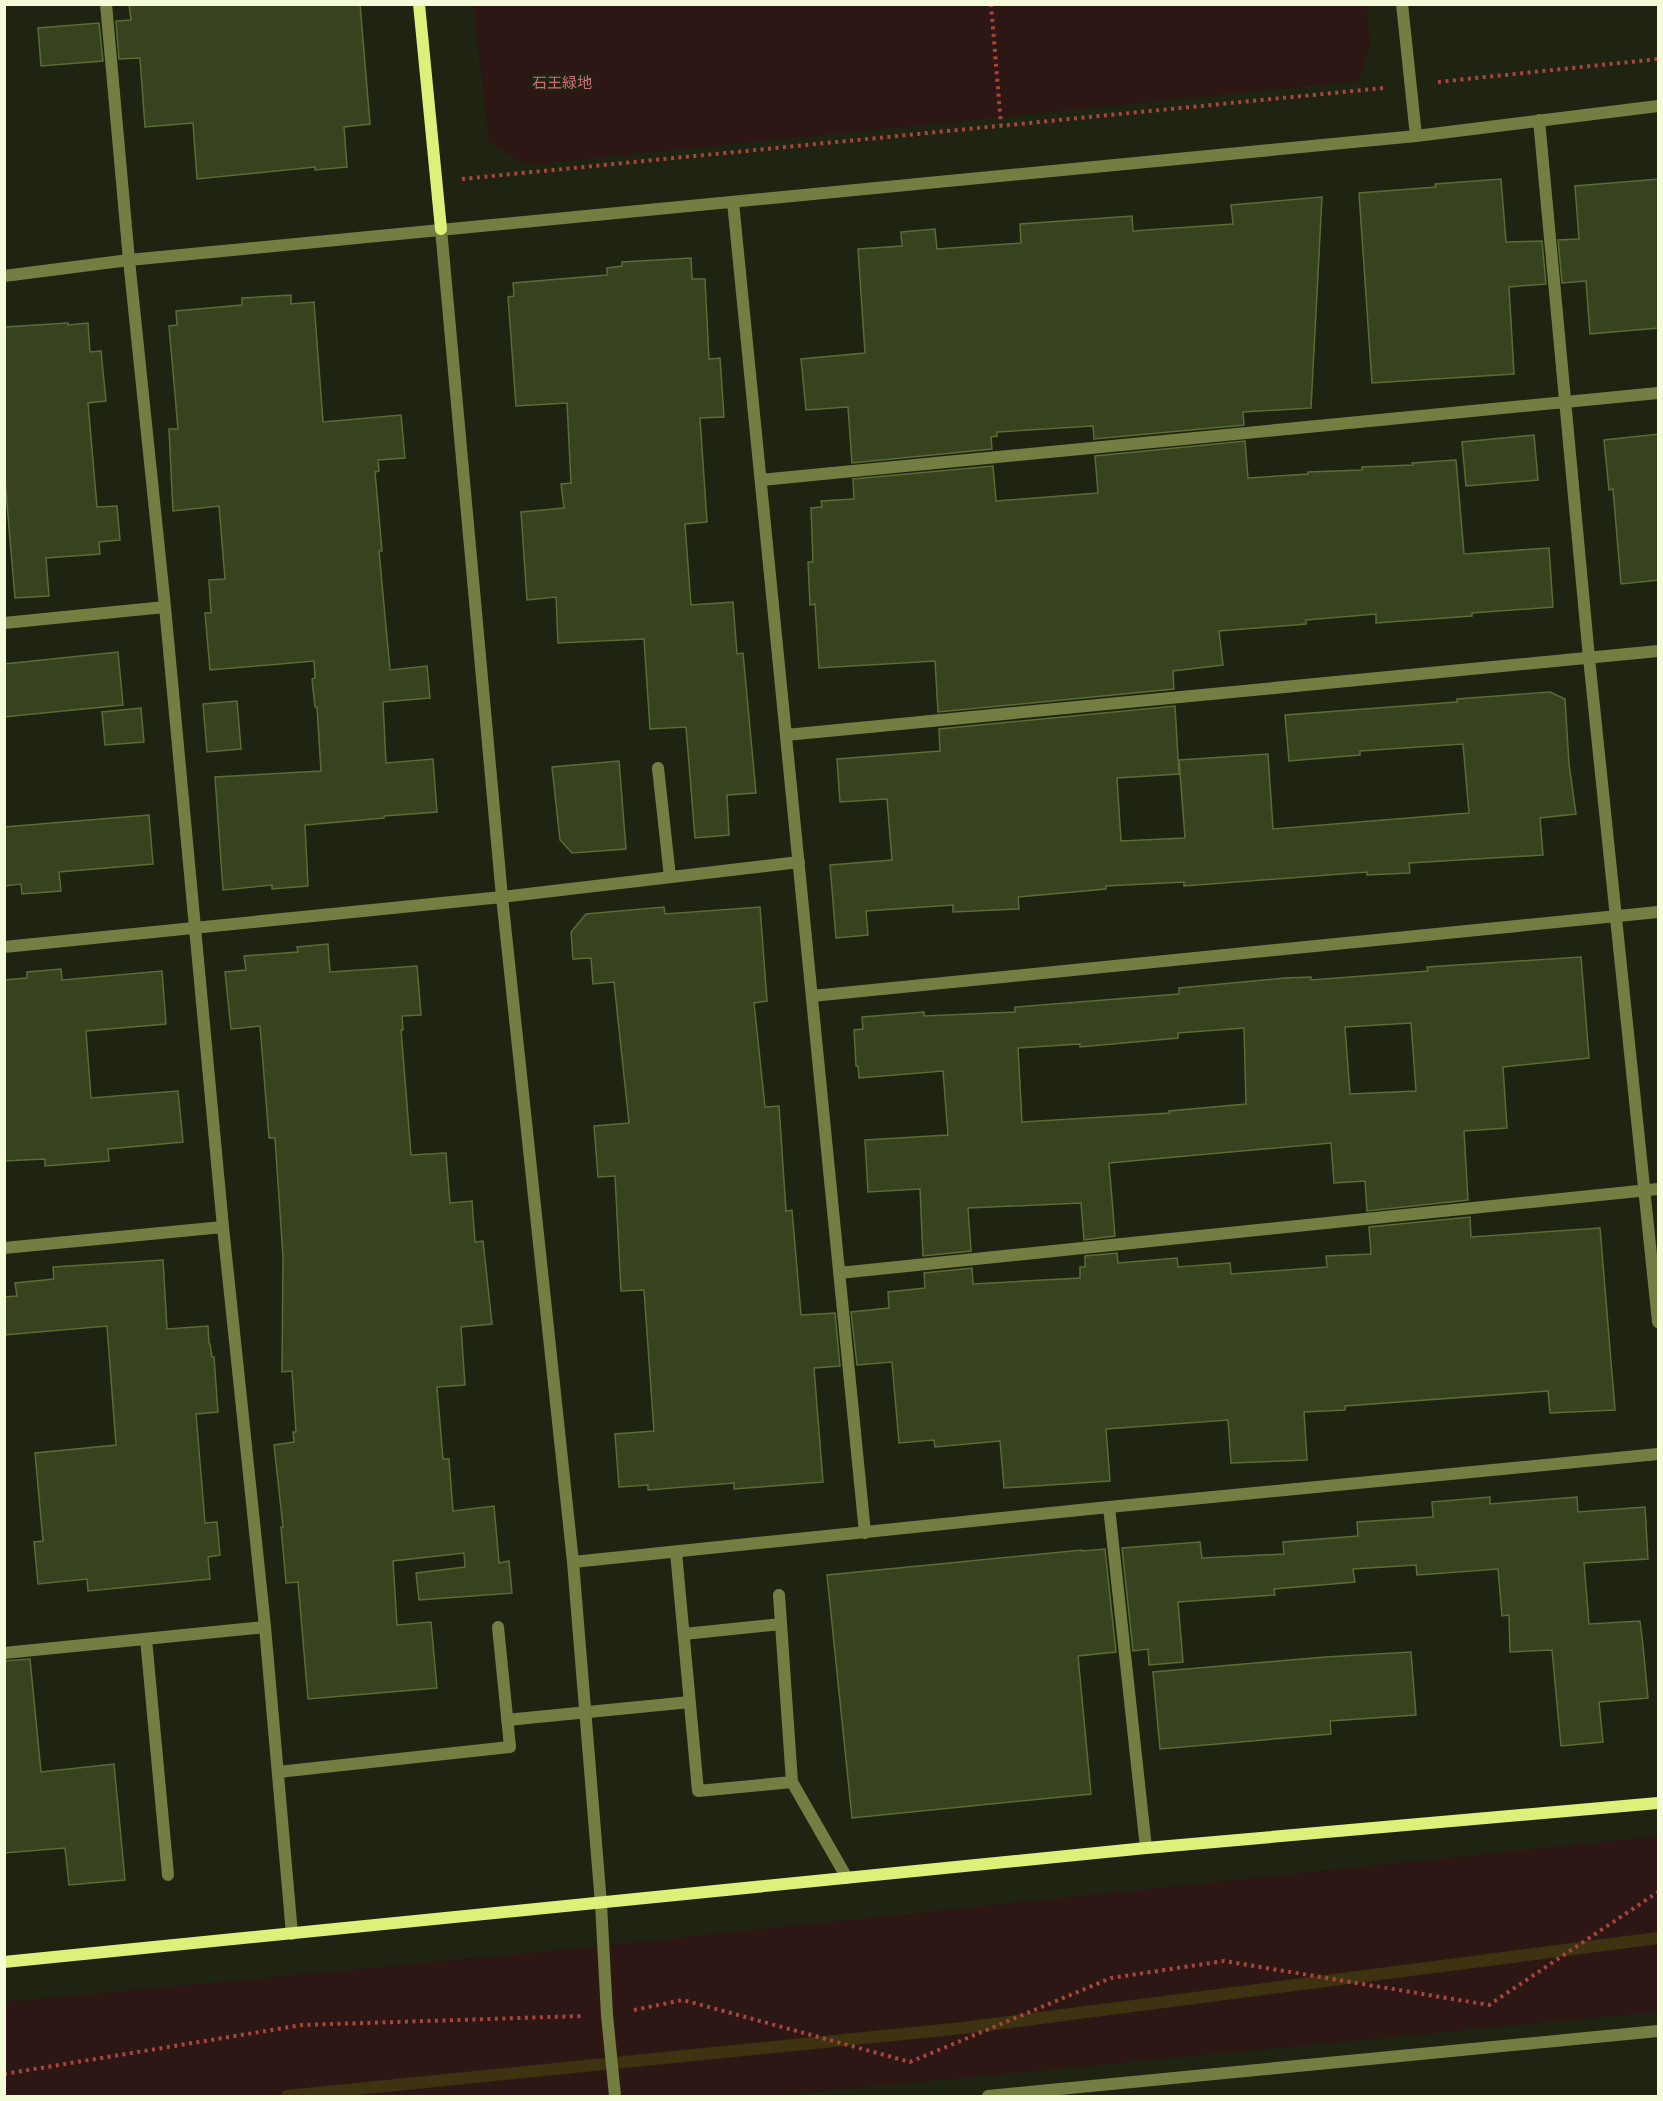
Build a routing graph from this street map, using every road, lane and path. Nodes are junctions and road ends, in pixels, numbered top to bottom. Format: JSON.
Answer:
{"nodes":[{"id":1,"x":106,"y":4,"type":"edge"},
{"id":2,"x":419,"y":4,"type":"edge"},
{"id":3,"x":991,"y":4,"type":"edge"},
{"id":4,"x":1402,"y":4,"type":"edge"},
{"id":5,"x":1659,"y":59,"type":"edge"},
{"id":6,"x":1411,"y":85,"type":"junction"},
{"id":7,"x":1659,"y":106,"type":"edge"},
{"id":8,"x":1539,"y":120,"type":"junction"},
{"id":9,"x":1001,"y":125,"type":"junction"},
{"id":10,"x":1416,"y":136,"type":"junction"},
{"id":11,"x":436,"y":182,"type":"junction"},
{"id":12,"x":733,"y":202,"type":"junction"},
{"id":13,"x":441,"y":229,"type":"junction"},
{"id":14,"x":129,"y":260,"type":"junction"},
{"id":15,"x":4,"y":276,"type":"edge"},
{"id":16,"x":1659,"y":393,"type":"edge"},
{"id":17,"x":1565,"y":402,"type":"junction"},
{"id":18,"x":761,"y":480,"type":"junction"},
{"id":19,"x":165,"y":607,"type":"junction"},
{"id":20,"x":4,"y":623,"type":"edge"},
{"id":21,"x":1659,"y":651,"type":"edge"},
{"id":22,"x":1589,"y":657,"type":"junction"},
{"id":23,"x":786,"y":735,"type":"junction"},
{"id":24,"x":658,"y":768,"type":"dead end"},
{"id":25,"x":799,"y":862,"type":"junction"},
{"id":26,"x":670,"y":877,"type":"junction"},
{"id":27,"x":502,"y":897,"type":"junction"},
{"id":28,"x":1659,"y":912,"type":"edge"},
{"id":29,"x":1617,"y":916,"type":"junction"},
{"id":30,"x":195,"y":927,"type":"junction"},
{"id":31,"x":4,"y":947,"type":"edge"},
{"id":32,"x":812,"y":996,"type":"junction"},
{"id":33,"x":1659,"y":1189,"type":"edge"},
{"id":34,"x":1645,"y":1191,"type":"junction"},
{"id":35,"x":224,"y":1227,"type":"junction"},
{"id":36,"x":4,"y":1248,"type":"edge"},
{"id":37,"x":839,"y":1273,"type":"junction"},
{"id":38,"x":1659,"y":1322,"type":"edge"},
{"id":39,"x":1659,"y":1454,"type":"edge"},
{"id":40,"x":1109,"y":1507,"type":"junction"},
{"id":41,"x":865,"y":1533,"type":"junction"},
{"id":42,"x":676,"y":1552,"type":"junction"},
{"id":43,"x":573,"y":1562,"type":"junction"},
{"id":44,"x":778,"y":1595,"type":"dead end"},
{"id":45,"x":780,"y":1624,"type":"junction"},
{"id":46,"x":265,"y":1627,"type":"junction"},
{"id":47,"x":498,"y":1627,"type":"dead end"},
{"id":48,"x":684,"y":1634,"type":"junction"},
{"id":49,"x":146,"y":1639,"type":"junction"},
{"id":50,"x":4,"y":1653,"type":"edge"},
{"id":51,"x":690,"y":1702,"type":"junction"},
{"id":52,"x":585,"y":1711,"type":"junction"},
{"id":53,"x":507,"y":1720,"type":"junction"},
{"id":54,"x":278,"y":1772,"type":"junction"},
{"id":55,"x":792,"y":1782,"type":"junction"},
{"id":56,"x":1659,"y":1803,"type":"edge"},
{"id":57,"x":1146,"y":1848,"type":"junction"},
{"id":58,"x":168,"y":1875,"type":"dead end"},
{"id":59,"x":847,"y":1878,"type":"junction"},
{"id":60,"x":1659,"y":1892,"type":"edge"},
{"id":61,"x":601,"y":1904,"type":"junction"},
{"id":62,"x":292,"y":1934,"type":"junction"},
{"id":63,"x":4,"y":1962,"type":"edge"},
{"id":64,"x":607,"y":2015,"type":"junction"},
{"id":65,"x":1659,"y":2031,"type":"edge"},
{"id":66,"x":4,"y":2074,"type":"edge"},
{"id":67,"x":615,"y":2097,"type":"edge"},
{"id":68,"x":988,"y":2097,"type":"edge"}],
"edges":[{"from":1,"to":14,"type":"street"},
{"from":2,"to":11,"type":"street"},
{"from":3,"to":9,"type":"path"},
{"from":4,"to":6,"type":"street"},
{"from":5,"to":6,"type":"path"},
{"from":6,"to":9,"type":"path"},
{"from":6,"to":10,"type":"street"},
{"from":7,"to":8,"type":"street"},
{"from":8,"to":10,"type":"street"},
{"from":8,"to":17,"type":"street"},
{"from":9,"to":11,"type":"path"},
{"from":10,"to":12,"type":"street"},
{"from":11,"to":13,"type":"street"},
{"from":12,"to":13,"type":"street"},
{"from":12,"to":18,"type":"street"},
{"from":13,"to":14,"type":"street"},
{"from":13,"to":27,"type":"street"},
{"from":14,"to":15,"type":"street"},
{"from":14,"to":19,"type":"street"},
{"from":16,"to":17,"type":"street"},
{"from":17,"to":18,"type":"street"},
{"from":17,"to":22,"type":"street"},
{"from":18,"to":23,"type":"street"},
{"from":19,"to":20,"type":"street"},
{"from":19,"to":30,"type":"street"},
{"from":21,"to":22,"type":"street"},
{"from":22,"to":23,"type":"street"},
{"from":22,"to":29,"type":"street"},
{"from":23,"to":25,"type":"street"},
{"from":24,"to":26,"type":"street"},
{"from":25,"to":26,"type":"street"},
{"from":25,"to":32,"type":"street"},
{"from":26,"to":27,"type":"street"},
{"from":27,"to":30,"type":"street"},
{"from":27,"to":43,"type":"street"},
{"from":28,"to":29,"type":"street"},
{"from":29,"to":32,"type":"street"},
{"from":29,"to":34,"type":"street"},
{"from":30,"to":31,"type":"street"},
{"from":30,"to":35,"type":"street"},
{"from":32,"to":37,"type":"street"},
{"from":33,"to":34,"type":"street"},
{"from":34,"to":37,"type":"street"},
{"from":34,"to":38,"type":"street"},
{"from":35,"to":36,"type":"street"},
{"from":35,"to":46,"type":"street"},
{"from":37,"to":41,"type":"street"},
{"from":39,"to":40,"type":"street"},
{"from":40,"to":41,"type":"street"},
{"from":40,"to":57,"type":"street"},
{"from":41,"to":42,"type":"street"},
{"from":42,"to":43,"type":"street"},
{"from":42,"to":48,"type":"street"},
{"from":43,"to":52,"type":"street"},
{"from":44,"to":45,"type":"street"},
{"from":45,"to":48,"type":"street"},
{"from":45,"to":55,"type":"street"},
{"from":46,"to":49,"type":"street"},
{"from":46,"to":54,"type":"street"},
{"from":47,"to":53,"type":"street"},
{"from":48,"to":51,"type":"street"},
{"from":49,"to":50,"type":"street"},
{"from":49,"to":58,"type":"street"},
{"from":51,"to":52,"type":"street"},
{"from":51,"to":55,"type":"street"},
{"from":52,"to":53,"type":"street"},
{"from":52,"to":61,"type":"street"},
{"from":53,"to":54,"type":"street"},
{"from":54,"to":62,"type":"street"},
{"from":55,"to":59,"type":"street"},
{"from":56,"to":57,"type":"street"},
{"from":57,"to":59,"type":"street"},
{"from":59,"to":61,"type":"street"},
{"from":60,"to":64,"type":"path"},
{"from":61,"to":62,"type":"street"},
{"from":61,"to":64,"type":"street"},
{"from":62,"to":63,"type":"street"},
{"from":64,"to":66,"type":"path"},
{"from":64,"to":67,"type":"street"},
{"from":65,"to":68,"type":"street"}]}
